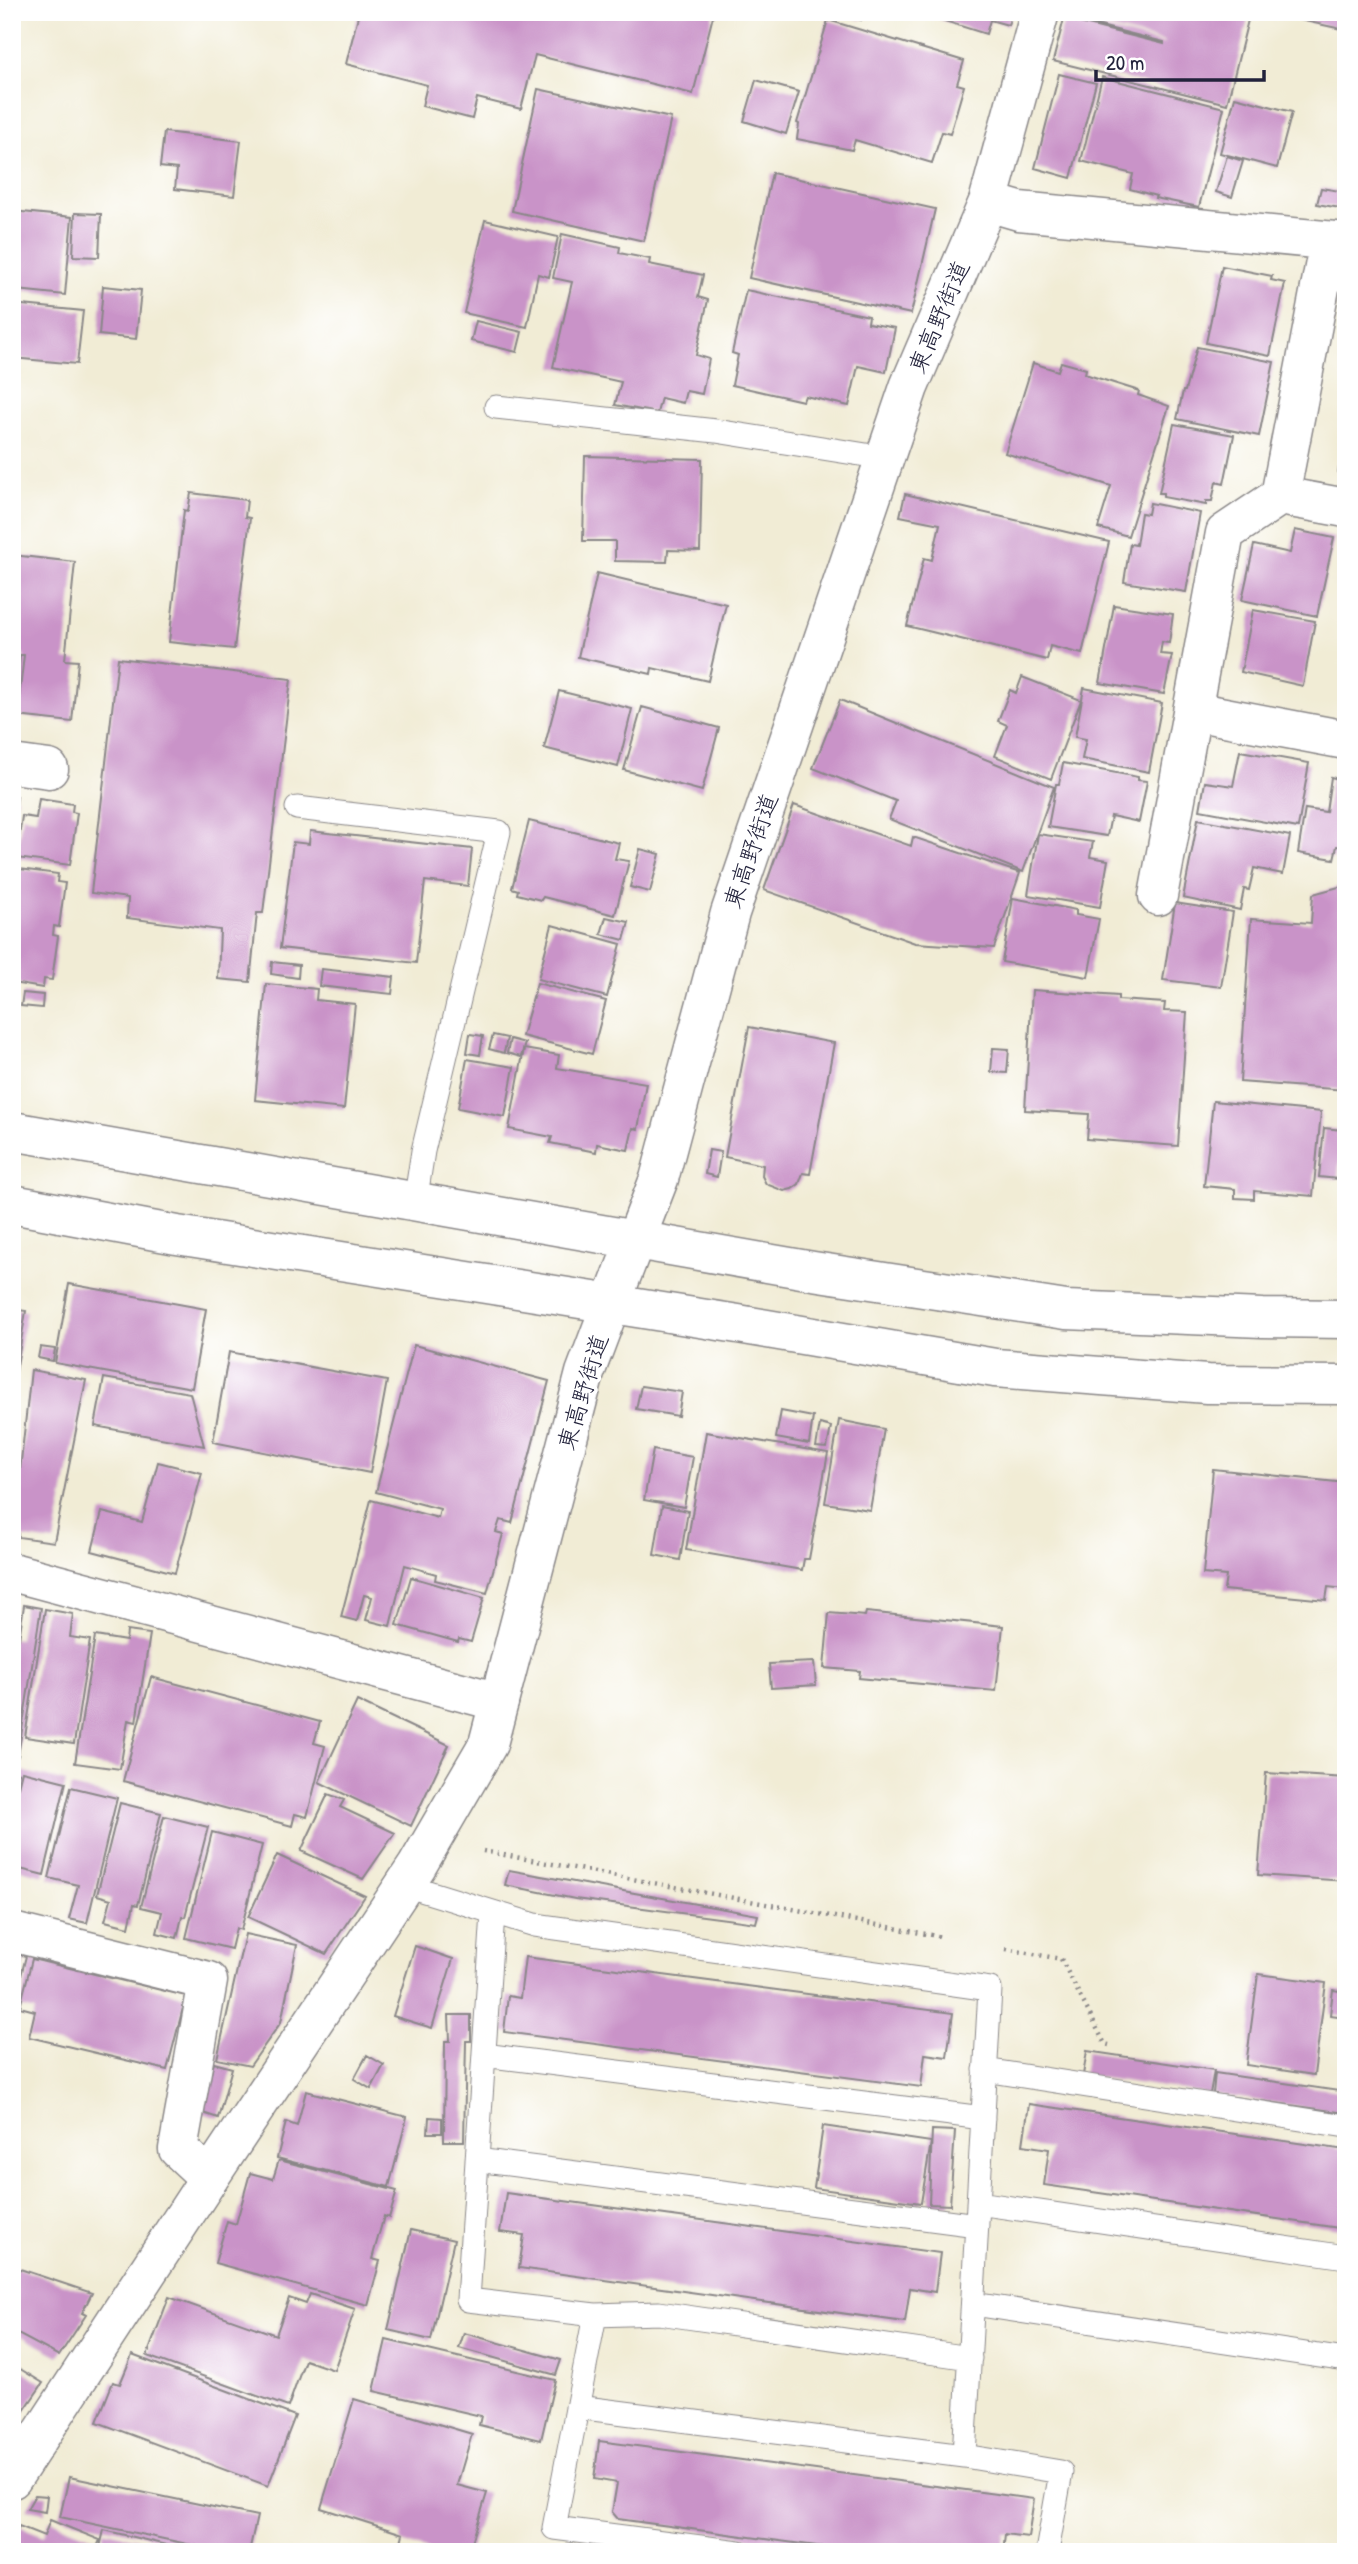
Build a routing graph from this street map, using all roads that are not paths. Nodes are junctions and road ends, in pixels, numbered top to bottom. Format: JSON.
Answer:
{"nodes":[{"id":1,"x":1040,"y":12,"type":"edge"},
{"id":2,"x":988,"y":202,"type":"junction"},
{"id":3,"x":1337,"y":242,"type":"edge"},
{"id":4,"x":496,"y":407,"type":"dead end"},
{"id":5,"x":885,"y":458,"type":"junction"},
{"id":6,"x":1280,"y":496,"type":"junction"},
{"id":7,"x":1346,"y":508,"type":"edge"},
{"id":8,"x":1193,"y":711,"type":"junction"},
{"id":9,"x":1346,"y":740,"type":"edge"},
{"id":10,"x":12,"y":764,"type":"edge"},
{"id":11,"x":49,"y":769,"type":"dead end"},
{"id":12,"x":297,"y":808,"type":"dead end"},
{"id":13,"x":1158,"y":896,"type":"dead end"},
{"id":14,"x":12,"y":1131,"type":"edge"},
{"id":15,"x":415,"y":1203,"type":"junction"},
{"id":16,"x":12,"y":1204,"type":"edge"},
{"id":17,"x":635,"y":1241,"type":"junction"},
{"id":18,"x":611,"y":1304,"type":"junction"},
{"id":19,"x":1346,"y":1318,"type":"edge"},
{"id":20,"x":1346,"y":1385,"type":"edge"},
{"id":21,"x":12,"y":1572,"type":"edge"},
{"id":22,"x":499,"y":1702,"type":"junction"},
{"id":23,"x":405,"y":1885,"type":"junction"},
{"id":24,"x":493,"y":1913,"type":"junction"},
{"id":25,"x":12,"y":1932,"type":"edge"},
{"id":26,"x":484,"y":2055,"type":"junction"},
{"id":27,"x":985,"y":2070,"type":"junction"},
{"id":28,"x":983,"y":2118,"type":"junction"},
{"id":29,"x":1346,"y":2126,"type":"edge"},
{"id":30,"x":477,"y":2160,"type":"junction"},
{"id":31,"x":209,"y":2178,"type":"junction"},
{"id":32,"x":978,"y":2214,"type":"junction"},
{"id":33,"x":1346,"y":2257,"type":"edge"},
{"id":34,"x":973,"y":2305,"type":"junction"},
{"id":35,"x":595,"y":2315,"type":"junction"},
{"id":36,"x":970,"y":2358,"type":"junction"},
{"id":37,"x":1346,"y":2360,"type":"edge"},
{"id":38,"x":577,"y":2407,"type":"junction"},
{"id":39,"x":964,"y":2456,"type":"junction"},
{"id":40,"x":12,"y":2479,"type":"edge"},
{"id":41,"x":739,"y":2552,"type":"edge"},
{"id":42,"x":1047,"y":2552,"type":"edge"}],
"edges":[{"from":1,"to":2,"type":"street","name":"東高野街道"},
{"from":2,"to":3,"type":"street"},
{"from":2,"to":5,"type":"street","name":"東高野街道"},
{"from":3,"to":6,"type":"street"},
{"from":4,"to":5,"type":"lane"},
{"from":5,"to":17,"type":"street","name":"東高野街道"},
{"from":6,"to":7,"type":"street"},
{"from":6,"to":8,"type":"street"},
{"from":8,"to":9,"type":"street"},
{"from":8,"to":13,"type":"street"},
{"from":10,"to":11,"type":"street"},
{"from":12,"to":15,"type":"lane"},
{"from":14,"to":15,"type":"street"},
{"from":15,"to":17,"type":"street"},
{"from":16,"to":18,"type":"street"},
{"from":17,"to":18,"type":"street","name":"東高野街道"},
{"from":17,"to":19,"type":"street"},
{"from":18,"to":20,"type":"street"},
{"from":18,"to":22,"type":"street","name":"東高野街道"},
{"from":21,"to":22,"type":"street"},
{"from":22,"to":23,"type":"street","name":"東高野街道"},
{"from":23,"to":24,"type":"lane"},
{"from":23,"to":31,"type":"street","name":"東高野街道"},
{"from":24,"to":26,"type":"lane"},
{"from":24,"to":27,"type":"lane"},
{"from":25,"to":31,"type":"street"},
{"from":26,"to":28,"type":"lane"},
{"from":26,"to":30,"type":"lane"},
{"from":27,"to":28,"type":"lane"},
{"from":27,"to":29,"type":"lane"},
{"from":28,"to":32,"type":"lane"},
{"from":30,"to":32,"type":"lane"},
{"from":30,"to":35,"type":"lane"},
{"from":31,"to":40,"type":"street","name":"東高野街道"},
{"from":32,"to":33,"type":"lane"},
{"from":32,"to":34,"type":"lane"},
{"from":34,"to":36,"type":"lane"},
{"from":34,"to":37,"type":"lane"},
{"from":35,"to":36,"type":"lane"},
{"from":35,"to":38,"type":"lane"},
{"from":36,"to":39,"type":"lane"},
{"from":38,"to":39,"type":"lane"},
{"from":38,"to":41,"type":"lane"},
{"from":39,"to":42,"type":"lane"}]}
